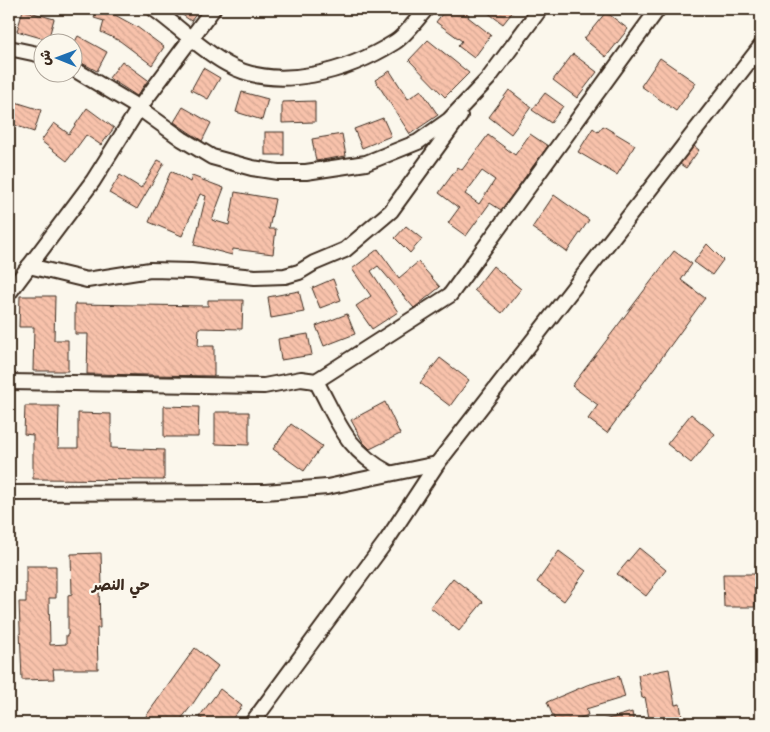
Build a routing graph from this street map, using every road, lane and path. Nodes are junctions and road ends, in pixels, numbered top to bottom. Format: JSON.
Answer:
{"nodes":[{"id":1,"x":154,"y":9,"type":"edge"},
{"id":2,"x":213,"y":9,"type":"edge"},
{"id":3,"x":426,"y":9,"type":"edge"},
{"id":4,"x":540,"y":9,"type":"edge"},
{"id":5,"x":658,"y":9,"type":"edge"},
{"id":6,"x":191,"y":40,"type":"junction"},
{"id":7,"x":761,"y":46,"type":"edge"},
{"id":8,"x":9,"y":48,"type":"edge"},
{"id":9,"x":32,"y":53,"type":"edge"},
{"id":10,"x":82,"y":74,"type":"edge"},
{"id":11,"x":488,"y":79,"type":"junction"},
{"id":12,"x":139,"y":108,"type":"junction"},
{"id":13,"x":29,"y":266,"type":"junction"},
{"id":14,"x":9,"y":293,"type":"edge"},
{"id":15,"x":316,"y":381,"type":"junction"},
{"id":16,"x":9,"y":382,"type":"edge"},
{"id":17,"x":437,"y":464,"type":"junction"},
{"id":18,"x":389,"y":473,"type":"junction"},
{"id":19,"x":9,"y":493,"type":"edge"},
{"id":20,"x":252,"y":723,"type":"edge"}],
"edges":[{"from":1,"to":6,"type":"street"},
{"from":2,"to":6,"type":"street"},
{"from":3,"to":6,"type":"street"},
{"from":4,"to":11,"type":"street"},
{"from":5,"to":15,"type":"street"},
{"from":6,"to":12,"type":"street"},
{"from":7,"to":17,"type":"street"},
{"from":8,"to":9,"type":"street"},
{"from":10,"to":12,"type":"street"},
{"from":11,"to":12,"type":"street"},
{"from":11,"to":13,"type":"street"},
{"from":12,"to":13,"type":"street"},
{"from":13,"to":14,"type":"street"},
{"from":15,"to":16,"type":"street"},
{"from":15,"to":18,"type":"street"},
{"from":17,"to":18,"type":"street"},
{"from":17,"to":20,"type":"street"},
{"from":18,"to":19,"type":"street"}]}
